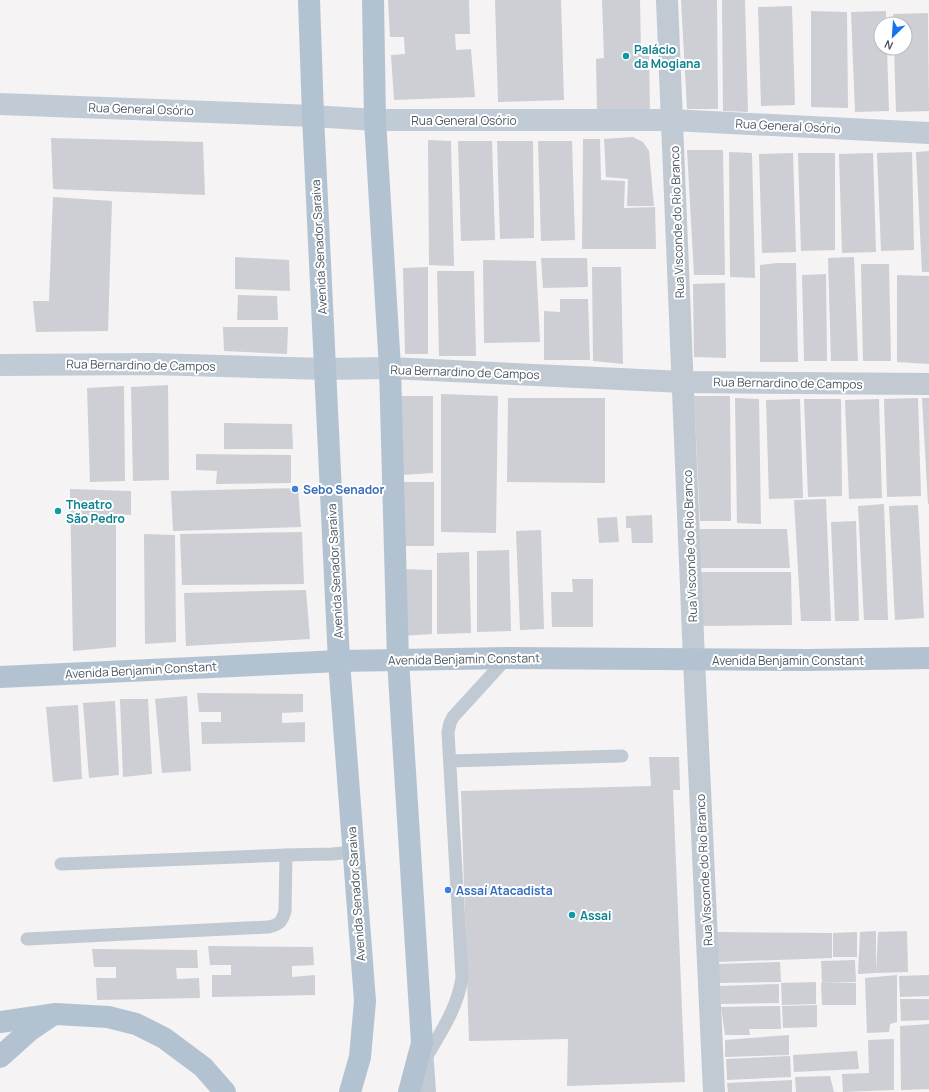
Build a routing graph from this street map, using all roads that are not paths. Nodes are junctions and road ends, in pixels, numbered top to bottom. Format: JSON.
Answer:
{"nodes":[{"id":1,"x":309,"y":0,"type":"edge"},
{"id":2,"x":373,"y":0,"type":"edge"},
{"id":3,"x":667,"y":0,"type":"edge"},
{"id":4,"x":0,"y":104,"type":"edge"},
{"id":5,"x":313,"y":116,"type":"junction"},
{"id":6,"x":375,"y":120,"type":"junction"},
{"id":7,"x":672,"y":120,"type":"junction"},
{"id":8,"x":929,"y":133,"type":"edge"},
{"id":9,"x":0,"y":365,"type":"edge"},
{"id":10,"x":390,"y":368,"type":"junction"},
{"id":11,"x":325,"y":369,"type":"junction"},
{"id":12,"x":683,"y":382,"type":"junction"},
{"id":13,"x":929,"y":384,"type":"edge"},
{"id":14,"x":507,"y":658,"type":"junction"},
{"id":15,"x":929,"y":658,"type":"edge"},
{"id":16,"x":398,"y":660,"type":"junction"},
{"id":17,"x":694,"y":660,"type":"junction"},
{"id":18,"x":339,"y":661,"type":"junction"},
{"id":19,"x":0,"y":677,"type":"edge"},
{"id":20,"x":622,"y":756,"type":"dead end"},
{"id":21,"x":450,"y":761,"type":"junction"},
{"id":22,"x":353,"y":852,"type":"junction"},
{"id":23,"x":286,"y":855,"type":"junction"},
{"id":24,"x":61,"y":864,"type":"dead end"},
{"id":25,"x":27,"y":939,"type":"dead end"},
{"id":26,"x":56,"y":1014,"type":"junction"},
{"id":27,"x":0,"y":1022,"type":"edge"},
{"id":28,"x":422,"y":1054,"type":"junction"},
{"id":29,"x":0,"y":1057,"type":"edge"},
{"id":30,"x":225,"y":1092,"type":"edge"},
{"id":31,"x":350,"y":1092,"type":"edge"},
{"id":32,"x":409,"y":1092,"type":"edge"},
{"id":33,"x":425,"y":1092,"type":"edge"},
{"id":34,"x":714,"y":1092,"type":"edge"}],
"edges":[{"from":1,"to":5,"type":"main road","name":"Avenida Senador Saraiva"},
{"from":2,"to":6,"type":"main road"},
{"from":3,"to":7,"type":"street","name":"Rua Visconde do Rio Branco"},
{"from":4,"to":5,"type":"street","name":"Rua General Osório"},
{"from":5,"to":6,"type":"street","name":"Rua General Osório"},
{"from":5,"to":11,"type":"main road","name":"Avenida Senador Saraiva"},
{"from":6,"to":7,"type":"street","name":"Rua General Osório"},
{"from":6,"to":10,"type":"main road"},
{"from":7,"to":8,"type":"street","name":"Rua General Osório"},
{"from":7,"to":12,"type":"street","name":"Rua Visconde do Rio Branco"},
{"from":9,"to":11,"type":"street","name":"Rua Bernardino de Campos"},
{"from":10,"to":11,"type":"street","name":"Rua Bernardino de Campos"},
{"from":10,"to":12,"type":"street","name":"Rua Bernardino de Campos"},
{"from":10,"to":16,"type":"main road"},
{"from":11,"to":18,"type":"main road","name":"Avenida Senador Saraiva"},
{"from":12,"to":13,"type":"street","name":"Rua Bernardino de Campos"},
{"from":12,"to":17,"type":"street","name":"Rua Visconde do Rio Branco"},
{"from":14,"to":16,"type":"main road","name":"Avenida Benjamin Constant"},
{"from":14,"to":17,"type":"main road","name":"Avenida Benjamin Constant"},
{"from":14,"to":21,"type":"lane"},
{"from":15,"to":17,"type":"main road","name":"Avenida Benjamin Constant"},
{"from":16,"to":18,"type":"main road","name":"Avenida Benjamin Constant"},
{"from":16,"to":28,"type":"main road"},
{"from":17,"to":34,"type":"street","name":"Rua Visconde do Rio Branco"},
{"from":18,"to":19,"type":"main road","name":"Avenida Benjamin Constant"},
{"from":18,"to":22,"type":"main road","name":"Avenida Senador Saraiva"},
{"from":20,"to":21,"type":"lane"},
{"from":21,"to":28,"type":"lane"},
{"from":22,"to":23,"type":"lane"},
{"from":22,"to":31,"type":"main road","name":"Avenida Senador Saraiva"},
{"from":23,"to":24,"type":"lane"},
{"from":23,"to":25,"type":"lane"},
{"from":26,"to":27,"type":"main road"},
{"from":26,"to":29,"type":"main road"},
{"from":26,"to":30,"type":"main road"},
{"from":28,"to":32,"type":"main road"},
{"from":28,"to":33,"type":"street"}]}
